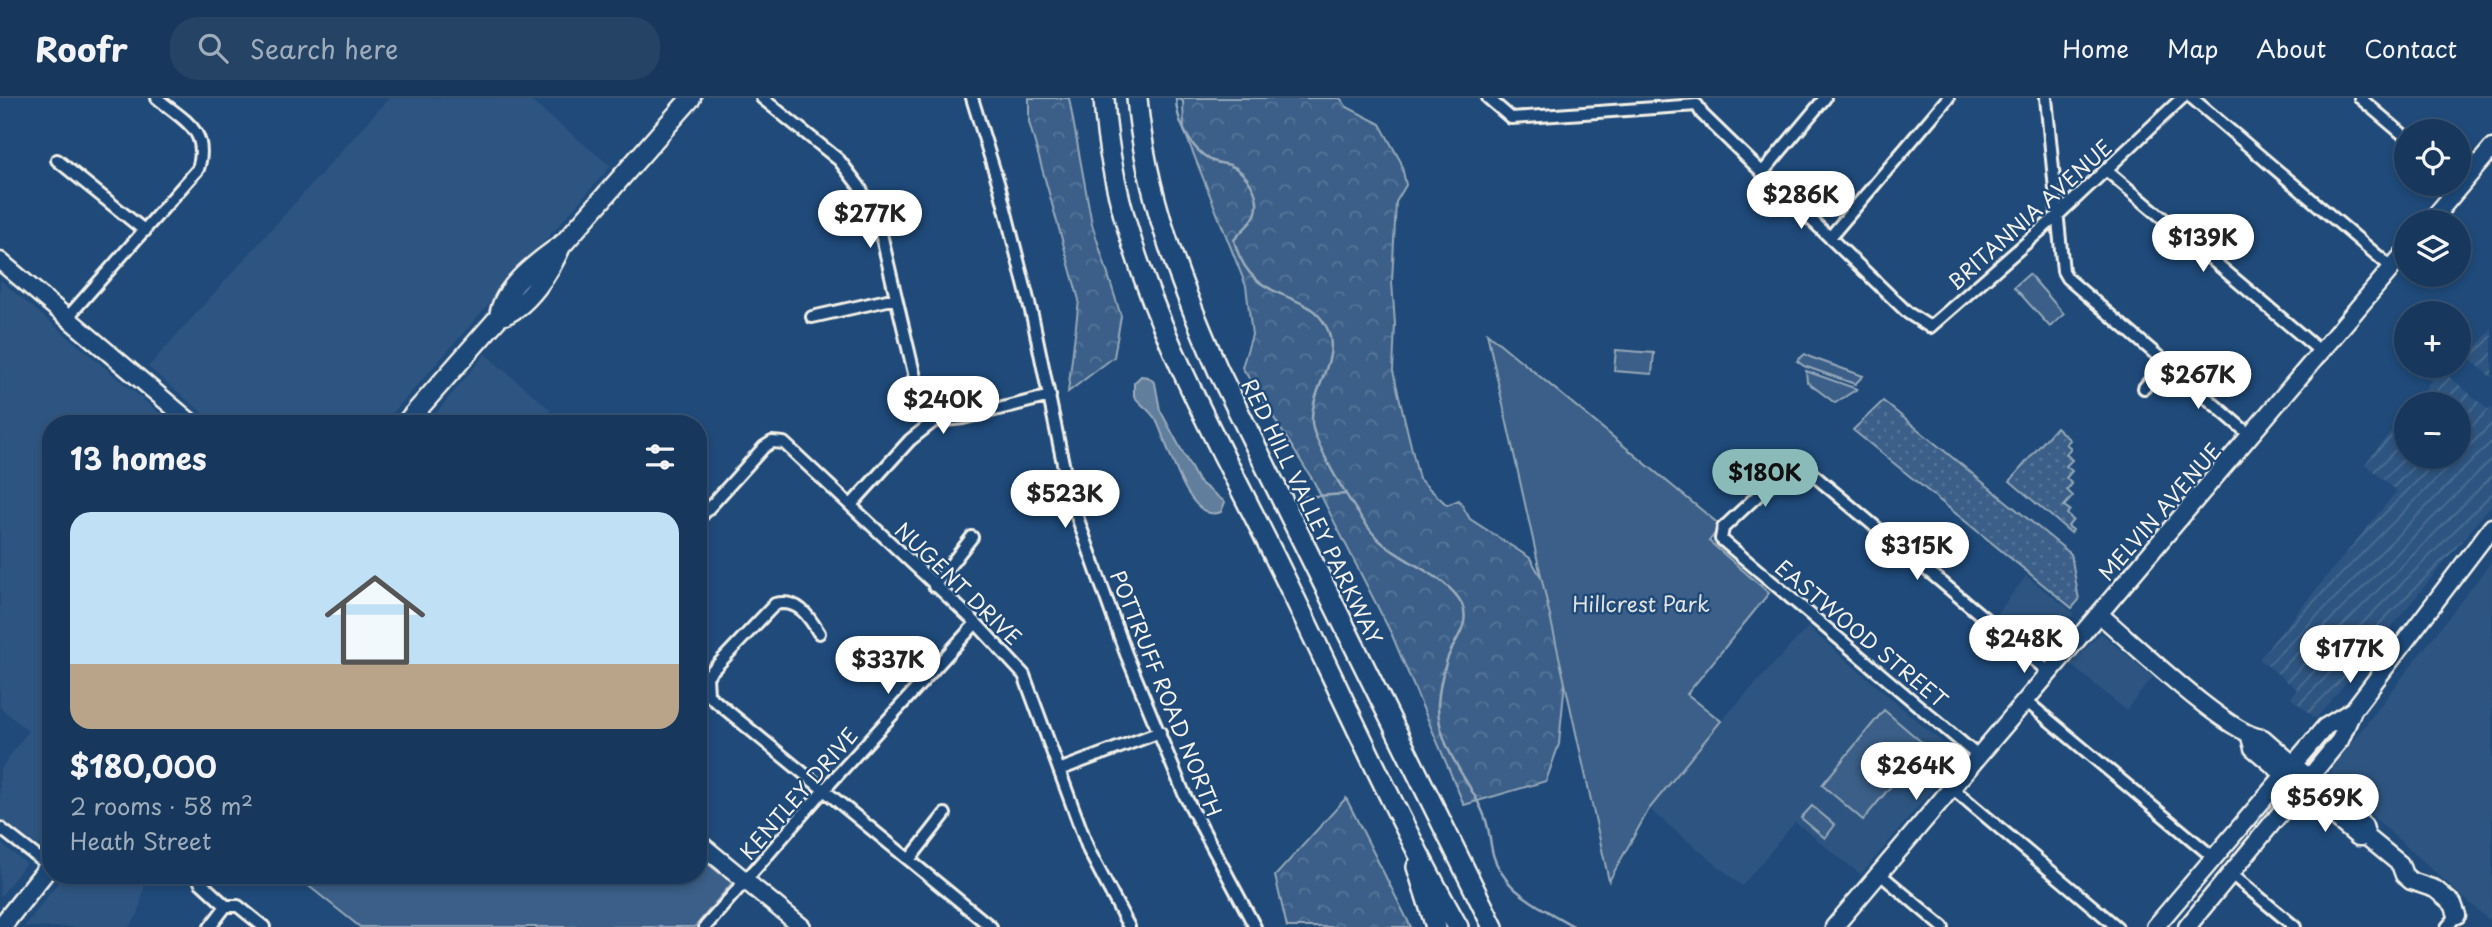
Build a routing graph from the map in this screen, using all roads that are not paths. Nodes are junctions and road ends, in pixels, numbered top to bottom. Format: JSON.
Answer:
{"nodes":[{"id":1,"x":157,"y":98,"type":"edge"},
{"id":2,"x":691,"y":98,"type":"edge"},
{"id":3,"x":762,"y":98,"type":"edge"},
{"id":4,"x":972,"y":98,"type":"edge"},
{"id":5,"x":1095,"y":98,"type":"edge"},
{"id":6,"x":1104,"y":98,"type":"edge"},
{"id":7,"x":1137,"y":98,"type":"edge"},
{"id":8,"x":1488,"y":98,"type":"edge"},
{"id":9,"x":1621,"y":98,"type":"edge"},
{"id":10,"x":1825,"y":98,"type":"edge"},
{"id":11,"x":1948,"y":98,"type":"edge"},
{"id":12,"x":2046,"y":98,"type":"edge"},
{"id":13,"x":2182,"y":98,"type":"edge"},
{"id":14,"x":2192,"y":98,"type":"edge"},
{"id":15,"x":2360,"y":98,"type":"edge"},
{"id":16,"x":1699,"y":102,"type":"edge"},
{"id":17,"x":1622,"y":110,"type":"junction"},
{"id":18,"x":2394,"y":127,"type":"edge"},
{"id":19,"x":1106,"y":135,"type":"junction"},
{"id":20,"x":2492,"y":148,"type":"edge"},
{"id":21,"x":57,"y":160,"type":"dead end"},
{"id":22,"x":2106,"y":170,"type":"junction"},
{"id":23,"x":2471,"y":171,"type":"edge"},
{"id":24,"x":1762,"y":173,"type":"junction"},
{"id":25,"x":2450,"y":196,"type":"edge"},
{"id":26,"x":2439,"y":210,"type":"edge"},
{"id":27,"x":2058,"y":215,"type":"junction"},
{"id":28,"x":145,"y":232,"type":"junction"},
{"id":29,"x":1831,"y":236,"type":"junction"},
{"id":30,"x":1,"y":262,"type":"edge"},
{"id":31,"x":2394,"y":266,"type":"edge"},
{"id":32,"x":2392,"y":268,"type":"junction"},
{"id":33,"x":896,"y":298,"type":"junction"},
{"id":34,"x":812,"y":317,"type":"dead end"},
{"id":35,"x":67,"y":318,"type":"junction"},
{"id":36,"x":2322,"y":352,"type":"junction"},
{"id":37,"x":2165,"y":363,"type":"junction"},
{"id":38,"x":2144,"y":388,"type":"dead end"},
{"id":39,"x":1050,"y":396,"type":"junction"},
{"id":40,"x":182,"y":415,"type":"edge"},
{"id":41,"x":413,"y":415,"type":"edge"},
{"id":42,"x":934,"y":421,"type":"junction"},
{"id":43,"x":2251,"y":436,"type":"junction"},
{"id":44,"x":851,"y":505,"type":"junction"},
{"id":45,"x":707,"y":511,"type":"edge"},
{"id":46,"x":2492,"y":527,"type":"edge"},
{"id":47,"x":972,"y":537,"type":"dead end"},
{"id":48,"x":934,"y":586,"type":"junction"},
{"id":49,"x":2099,"y":614,"type":"junction"},
{"id":50,"x":976,"y":623,"type":"junction"},
{"id":51,"x":819,"y":633,"type":"dead end"},
{"id":52,"x":2050,"y":673,"type":"junction"},
{"id":53,"x":707,"y":676,"type":"edge"},
{"id":54,"x":707,"y":691,"type":"edge"},
{"id":55,"x":2026,"y":701,"type":"junction"},
{"id":56,"x":2353,"y":710,"type":"junction"},
{"id":57,"x":1160,"y":732,"type":"junction"},
{"id":58,"x":1979,"y":757,"type":"junction"},
{"id":59,"x":1059,"y":770,"type":"junction"},
{"id":60,"x":2289,"y":770,"type":"junction"},
{"id":61,"x":2304,"y":783,"type":"junction"},
{"id":62,"x":1952,"y":788,"type":"junction"},
{"id":63,"x":823,"y":791,"type":"junction"},
{"id":64,"x":945,"y":814,"type":"dead end"},
{"id":65,"x":0,"y":828,"type":"edge"},
{"id":66,"x":1411,"y":838,"type":"junction"},
{"id":67,"x":707,"y":849,"type":"edge"},
{"id":68,"x":2214,"y":858,"type":"junction"},
{"id":69,"x":42,"y":859,"type":"edge"},
{"id":70,"x":909,"y":860,"type":"junction"},
{"id":71,"x":2230,"y":873,"type":"junction"},
{"id":72,"x":1880,"y":874,"type":"junction"},
{"id":73,"x":42,"y":875,"type":"edge"},
{"id":74,"x":746,"y":881,"type":"junction"},
{"id":75,"x":202,"y":884,"type":"edge"},
{"id":76,"x":226,"y":906,"type":"junction"},
{"id":77,"x":2452,"y":921,"type":"edge"},
{"id":78,"x":1,"y":927,"type":"edge"},
{"id":79,"x":210,"y":927,"type":"edge"},
{"id":80,"x":264,"y":927,"type":"edge"},
{"id":81,"x":705,"y":927,"type":"edge"},
{"id":82,"x":802,"y":927,"type":"edge"},
{"id":83,"x":991,"y":927,"type":"edge"},
{"id":84,"x":1129,"y":927,"type":"edge"},
{"id":85,"x":1255,"y":927,"type":"edge"},
{"id":86,"x":1436,"y":927,"type":"edge"},
{"id":87,"x":1458,"y":927,"type":"edge"},
{"id":88,"x":1493,"y":927,"type":"edge"},
{"id":89,"x":1834,"y":927,"type":"edge"},
{"id":90,"x":1943,"y":927,"type":"edge"},
{"id":91,"x":2117,"y":927,"type":"edge"},
{"id":92,"x":2155,"y":927,"type":"edge"},
{"id":93,"x":2187,"y":927,"type":"edge"},
{"id":94,"x":2295,"y":927,"type":"edge"},
{"id":95,"x":2470,"y":927,"type":"edge"}],
"edges":[{"from":1,"to":28,"type":"street"},
{"from":2,"to":41,"type":"main road"},
{"from":3,"to":33,"type":"street"},
{"from":4,"to":39,"type":"street","name":"POTTRUFF ROAD NORTH"},
{"from":5,"to":19,"type":"highway"},
{"from":6,"to":19,"type":"highway"},
{"from":7,"to":88,"type":"highway","name":"RED HILL VALLEY PARKWAY"},
{"from":8,"to":17,"type":"street"},
{"from":9,"to":17,"type":"street"},
{"from":10,"to":24,"type":"street"},
{"from":11,"to":29,"type":"street"},
{"from":12,"to":27,"type":"street"},
{"from":13,"to":22,"type":"street","name":"BRITANNIA AVENUE"},
{"from":14,"to":32,"type":"street"},
{"from":15,"to":18,"type":"street"},
{"from":16,"to":17,"type":"street"},
{"from":16,"to":24,"type":"street"},
{"from":19,"to":66,"type":"highway"},
{"from":20,"to":23,"type":"main road"},
{"from":21,"to":28,"type":"street"},
{"from":22,"to":27,"type":"street","name":"BRITANNIA AVENUE"},
{"from":22,"to":36,"type":"street"},
{"from":24,"to":29,"type":"street"},
{"from":25,"to":26,"type":"main road"},
{"from":27,"to":29,"type":"street","name":"BRITANNIA AVENUE"},
{"from":27,"to":37,"type":"street"},
{"from":28,"to":35,"type":"street"},
{"from":30,"to":35,"type":"main road"},
{"from":31,"to":32,"type":"main road","name":"MELVIN AVENUE"},
{"from":32,"to":36,"type":"main road","name":"MELVIN AVENUE"},
{"from":33,"to":34,"type":"street"},
{"from":33,"to":42,"type":"street"},
{"from":35,"to":40,"type":"main road"},
{"from":36,"to":43,"type":"main road","name":"MELVIN AVENUE"},
{"from":37,"to":38,"type":"street"},
{"from":37,"to":43,"type":"street"},
{"from":39,"to":42,"type":"street"},
{"from":39,"to":57,"type":"street","name":"POTTRUFF ROAD NORTH"},
{"from":42,"to":44,"type":"street"},
{"from":43,"to":49,"type":"main road","name":"MELVIN AVENUE"},
{"from":44,"to":45,"type":"street","name":"NUGENT DRIVE"},
{"from":44,"to":48,"type":"street","name":"NUGENT DRIVE"},
{"from":46,"to":56,"type":"main road"},
{"from":47,"to":48,"type":"street"},
{"from":48,"to":50,"type":"street","name":"NUGENT DRIVE"},
{"from":49,"to":52,"type":"main road","name":"MELVIN AVENUE"},
{"from":49,"to":60,"type":"main road"},
{"from":50,"to":59,"type":"street","name":"NUGENT DRIVE"},
{"from":50,"to":63,"type":"street","name":"KENTLEY DRIVE"},
{"from":51,"to":53,"type":"street"},
{"from":52,"to":55,"type":"main road","name":"MELVIN AVENUE"},
{"from":52,"to":58,"type":"street","name":"EASTWOOD STREET"},
{"from":54,"to":63,"type":"street"},
{"from":55,"to":58,"type":"main road","name":"MELVIN AVENUE"},
{"from":55,"to":68,"type":"street"},
{"from":56,"to":60,"type":"main road"},
{"from":56,"to":61,"type":"main road"},
{"from":57,"to":59,"type":"street"},
{"from":57,"to":85,"type":"street","name":"POTTRUFF ROAD NORTH"},
{"from":58,"to":62,"type":"main road","name":"MELVIN AVENUE"},
{"from":59,"to":84,"type":"street","name":"NUGENT DRIVE"},
{"from":60,"to":61,"type":"main road"},
{"from":60,"to":68,"type":"main road"},
{"from":61,"to":71,"type":"main road"},
{"from":61,"to":77,"type":"main road"},
{"from":62,"to":72,"type":"main road","name":"MELVIN AVENUE"},
{"from":62,"to":91,"type":"street"},
{"from":63,"to":70,"type":"street"},
{"from":63,"to":74,"type":"street","name":"KENTLEY DRIVE"},
{"from":64,"to":70,"type":"street"},
{"from":65,"to":69,"type":"street"},
{"from":66,"to":86,"type":"highway"},
{"from":66,"to":87,"type":"highway"},
{"from":67,"to":74,"type":"main road"},
{"from":68,"to":92,"type":"main road"},
{"from":70,"to":83,"type":"street"},
{"from":71,"to":93,"type":"main road"},
{"from":71,"to":94,"type":"street"},
{"from":72,"to":89,"type":"main road","name":"MELVIN AVENUE"},
{"from":72,"to":90,"type":"street"},
{"from":73,"to":78,"type":"main road"},
{"from":74,"to":81,"type":"street","name":"KENTLEY DRIVE"},
{"from":74,"to":82,"type":"main road"},
{"from":75,"to":76,"type":"street"},
{"from":76,"to":79,"type":"street"},
{"from":76,"to":80,"type":"street"},
{"from":77,"to":95,"type":"main road"}]}
